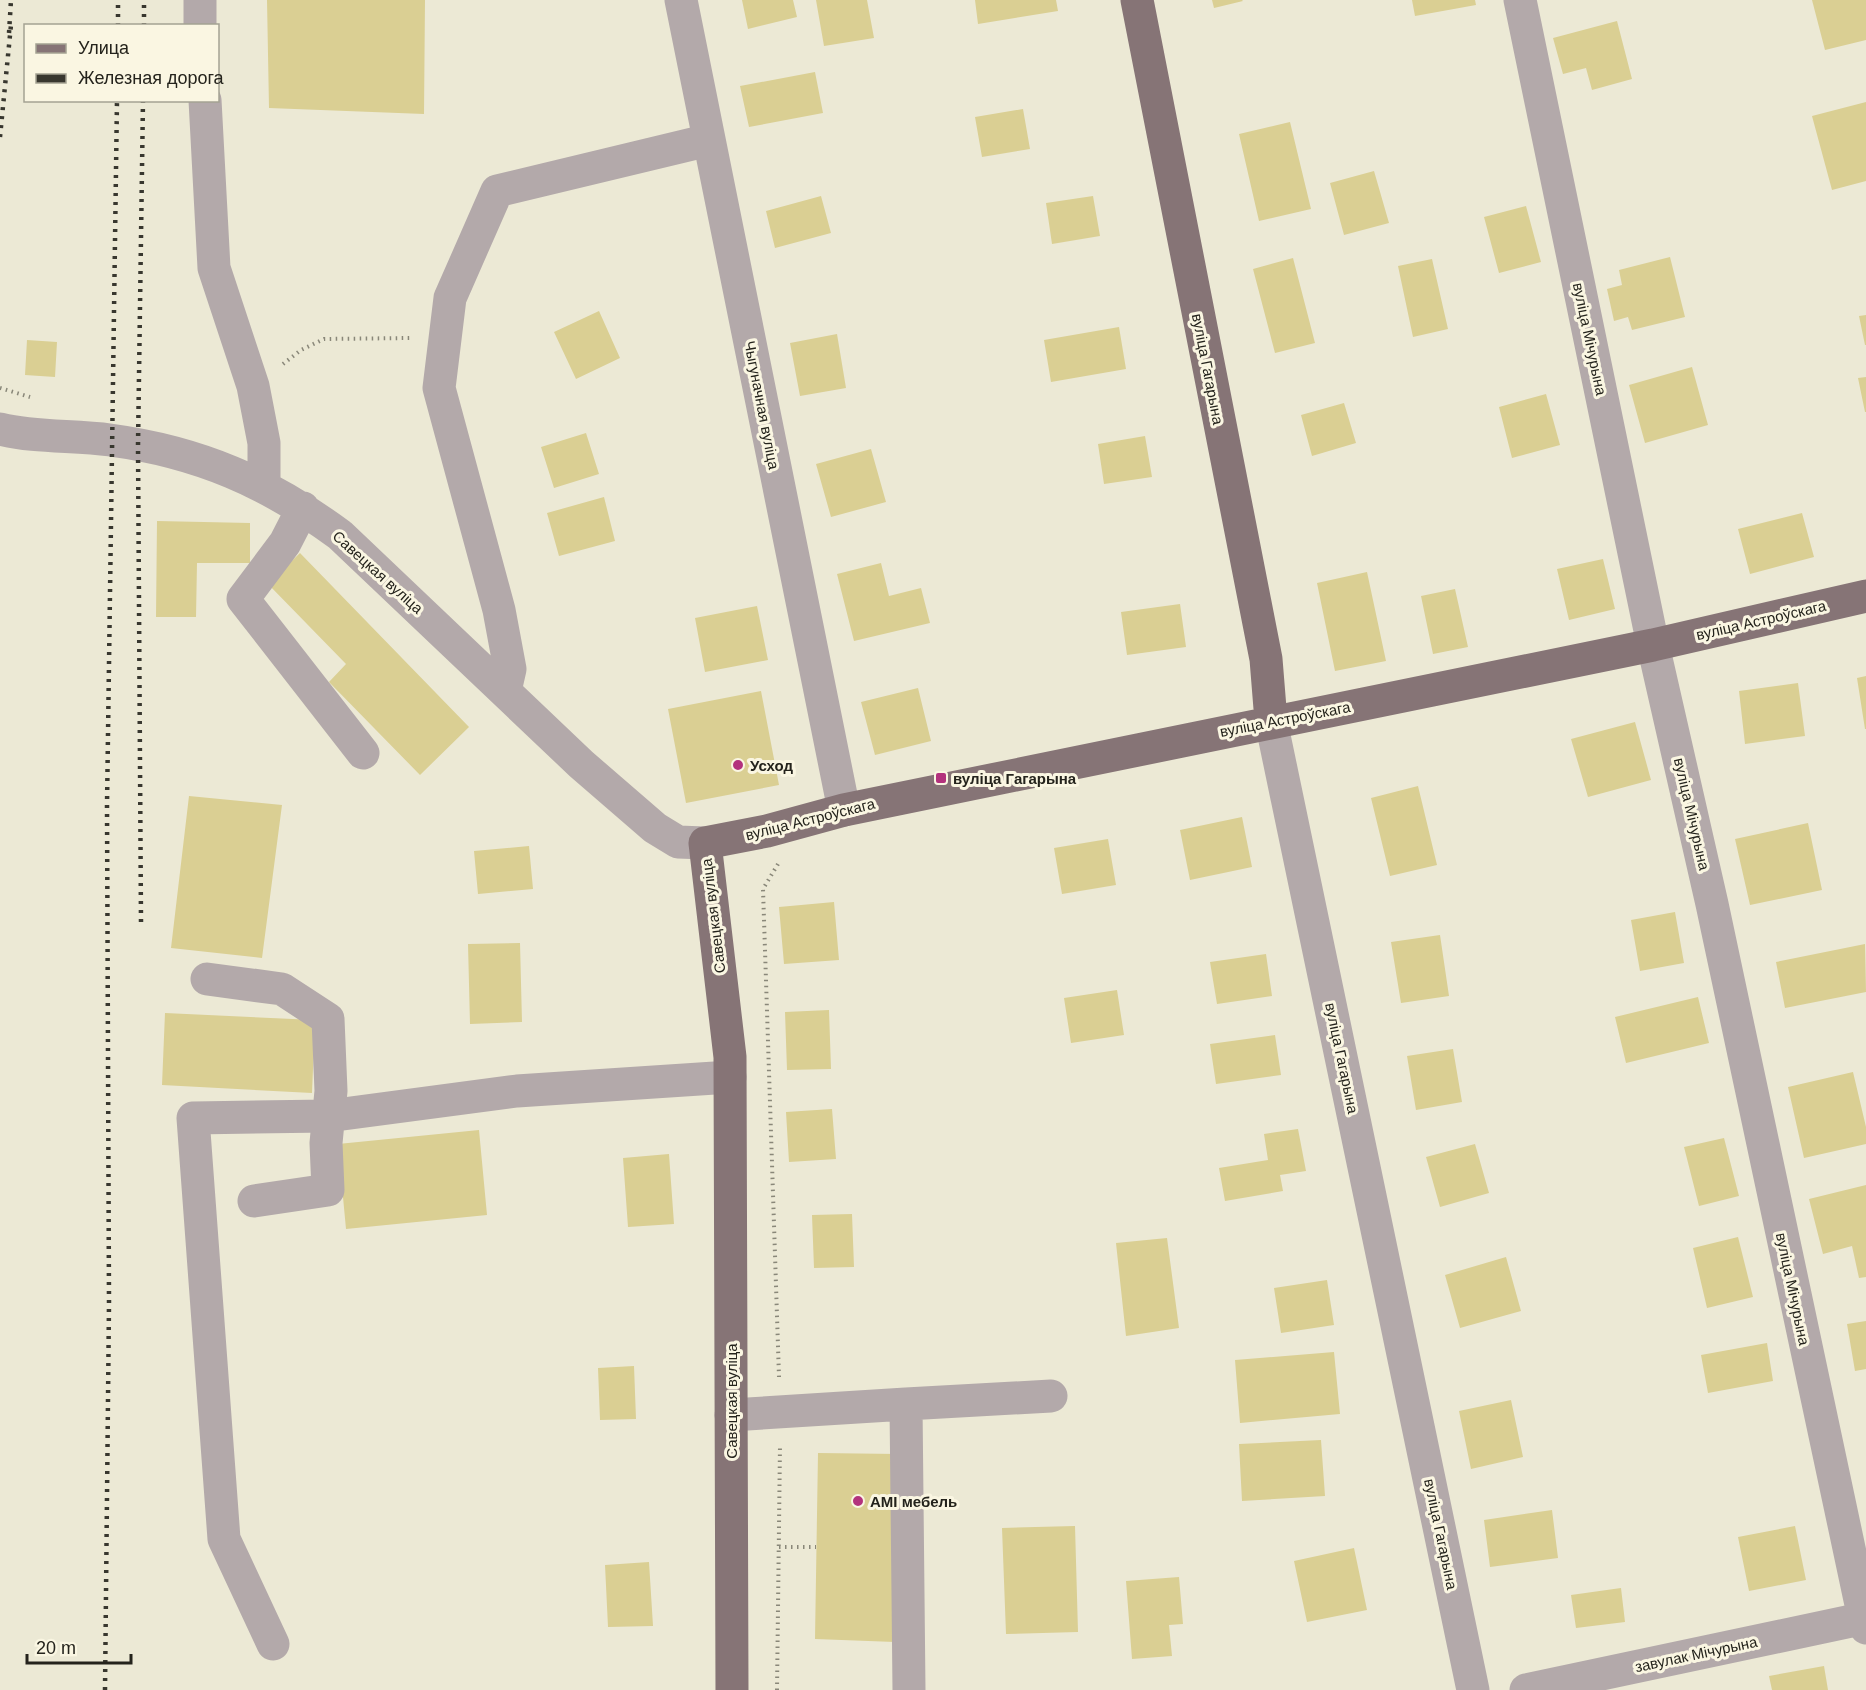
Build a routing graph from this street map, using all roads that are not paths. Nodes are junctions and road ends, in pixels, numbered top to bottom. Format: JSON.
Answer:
{"nodes":[{"id":1,"x":200,"y":0,"type":"edge"},
{"id":2,"x":681,"y":0,"type":"edge"},
{"id":3,"x":1137,"y":0,"type":"edge"},
{"id":4,"x":1520,"y":0,"type":"edge"},
{"id":5,"x":200,"y":24,"type":"edge"},
{"id":6,"x":205,"y":102,"type":"edge"},
{"id":7,"x":709,"y":140,"type":"junction"},
{"id":8,"x":1,"y":438,"type":"edge"},
{"id":9,"x":264,"y":485,"type":"junction"},
{"id":10,"x":303,"y":508,"type":"junction"},
{"id":11,"x":1866,"y":596,"type":"edge"},
{"id":12,"x":1653,"y":645,"type":"junction"},
{"id":13,"x":505,"y":691,"type":"junction"},
{"id":14,"x":1271,"y":721,"type":"junction"},
{"id":15,"x":363,"y":753,"type":"dead end"},
{"id":16,"x":844,"y":810,"type":"junction"},
{"id":17,"x":705,"y":843,"type":"junction"},
{"id":18,"x":207,"y":979,"type":"dead end"},
{"id":19,"x":729,"y":1077,"type":"junction"},
{"id":20,"x":328,"y":1116,"type":"junction"},
{"id":21,"x":254,"y":1201,"type":"dead end"},
{"id":22,"x":1051,"y":1396,"type":"dead end"},
{"id":23,"x":906,"y":1404,"type":"junction"},
{"id":24,"x":730,"y":1415,"type":"junction"},
{"id":25,"x":1865,"y":1622,"type":"edge"},
{"id":26,"x":273,"y":1644,"type":"dead end"},
{"id":27,"x":732,"y":1690,"type":"edge"},
{"id":28,"x":909,"y":1690,"type":"edge"},
{"id":29,"x":1473,"y":1690,"type":"edge"},
{"id":30,"x":1526,"y":1690,"type":"edge"}],
"edges":[{"from":1,"to":5,"type":"street"},
{"from":2,"to":7,"type":"street","name":"Чыгуначная вуліца"},
{"from":3,"to":14,"type":"main road","name":"вуліца Гагарына"},
{"from":4,"to":12,"type":"street","name":"вуліца Мічурына"},
{"from":6,"to":9,"type":"street"},
{"from":7,"to":13,"type":"street"},
{"from":7,"to":16,"type":"street","name":"Чыгуначная вуліца"},
{"from":8,"to":9,"type":"street","name":"Савецкая вуліца"},
{"from":9,"to":10,"type":"street","name":"Савецкая вуліца"},
{"from":10,"to":13,"type":"street","name":"Савецкая вуліца"},
{"from":10,"to":15,"type":"street"},
{"from":11,"to":12,"type":"main road","name":"вуліца Астроўскага"},
{"from":12,"to":14,"type":"main road","name":"вуліца Астроўскага"},
{"from":12,"to":25,"type":"street","name":"вуліца Мічурына"},
{"from":13,"to":17,"type":"street","name":"Савецкая вуліца"},
{"from":14,"to":16,"type":"main road","name":"вуліца Астроўскага"},
{"from":14,"to":29,"type":"street","name":"вуліца Гагарына"},
{"from":16,"to":17,"type":"main road","name":"вуліца Астроўскага"},
{"from":17,"to":19,"type":"main road","name":"Савецкая вуліца"},
{"from":18,"to":20,"type":"street"},
{"from":19,"to":20,"type":"street"},
{"from":19,"to":24,"type":"main road","name":"Савецкая вуліца"},
{"from":20,"to":21,"type":"street"},
{"from":20,"to":26,"type":"street"},
{"from":22,"to":23,"type":"street"},
{"from":23,"to":24,"type":"street"},
{"from":23,"to":28,"type":"street"},
{"from":24,"to":27,"type":"main road","name":"Савецкая вуліца"},
{"from":25,"to":30,"type":"street","name":"завулак Мічурына"}]}
